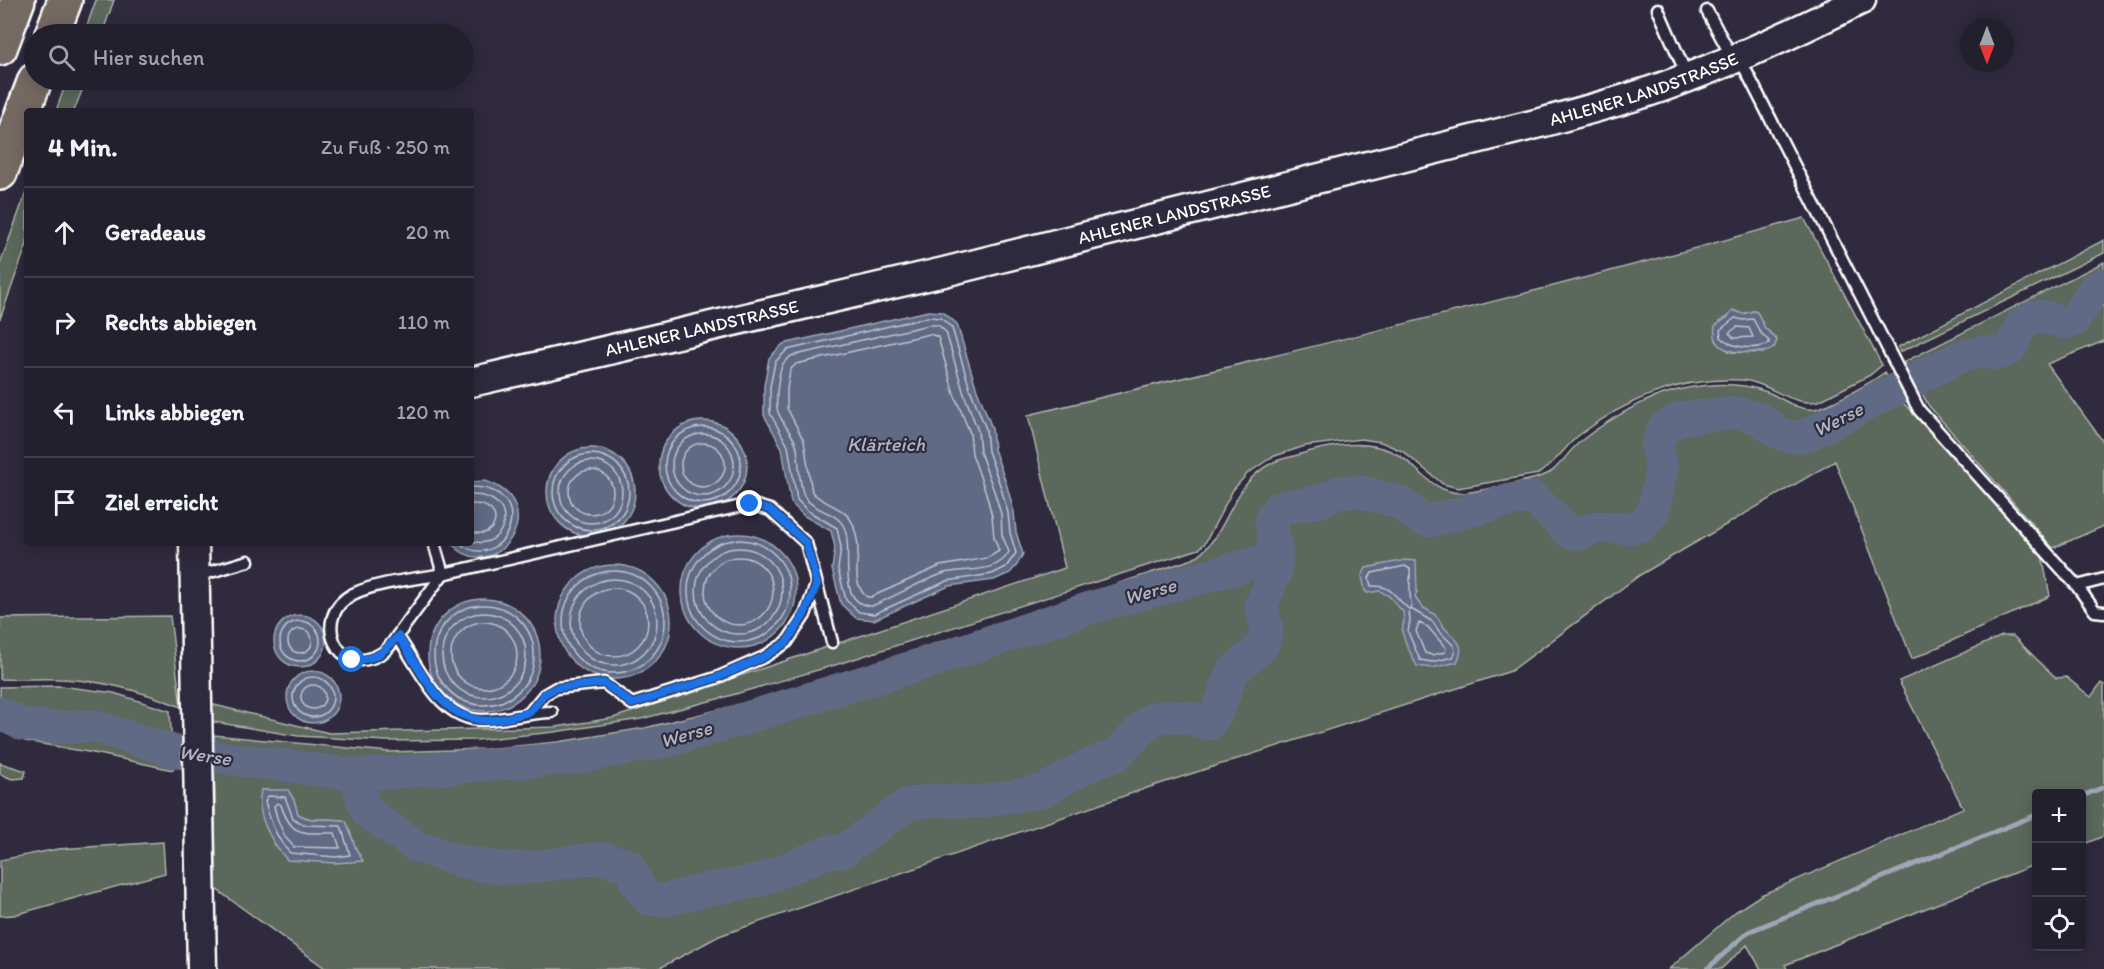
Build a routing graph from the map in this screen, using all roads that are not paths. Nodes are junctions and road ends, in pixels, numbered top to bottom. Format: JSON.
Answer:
{"nodes":[{"id":1,"x":18,"y":0,"type":"edge"},
{"id":2,"x":65,"y":0,"type":"edge"},
{"id":3,"x":1861,"y":0,"type":"edge"},
{"id":4,"x":1658,"y":9,"type":"dead end"},
{"id":5,"x":1707,"y":11,"type":"dead end"},
{"id":6,"x":56,"y":24,"type":"edge"},
{"id":7,"x":0,"y":48,"type":"edge"},
{"id":8,"x":1736,"y":58,"type":"junction"},
{"id":9,"x":1688,"y":78,"type":"junction"},
{"id":10,"x":31,"y":90,"type":"edge"},
{"id":11,"x":24,"y":108,"type":"edge"},
{"id":12,"x":24,"y":109,"type":"edge"},
{"id":13,"x":0,"y":173,"type":"edge"},
{"id":14,"x":474,"y":381,"type":"edge"},
{"id":15,"x":194,"y":546,"type":"edge"},
{"id":16,"x":435,"y":546,"type":"edge"},
{"id":17,"x":248,"y":561,"type":"dead end"},
{"id":18,"x":443,"y":574,"type":"junction"},
{"id":19,"x":194,"y":577,"type":"junction"},
{"id":20,"x":2104,"y":579,"type":"edge"},
{"id":21,"x":817,"y":584,"type":"junction"},
{"id":22,"x":2078,"y":586,"type":"junction"},
{"id":23,"x":2104,"y":612,"type":"edge"},
{"id":24,"x":398,"y":636,"type":"junction"},
{"id":25,"x":832,"y":642,"type":"dead end"},
{"id":26,"x":530,"y":712,"type":"junction"},
{"id":27,"x":552,"y":712,"type":"dead end"},
{"id":28,"x":202,"y":969,"type":"edge"}],
"edges":[{"from":1,"to":7,"type":"highway"},
{"from":2,"to":6,"type":"highway"},
{"from":3,"to":8,"type":"street","name":"AHLENER LANDSTRASSE"},
{"from":4,"to":9,"type":"lane"},
{"from":5,"to":8,"type":"lane"},
{"from":8,"to":9,"type":"street","name":"AHLENER LANDSTRASSE"},
{"from":8,"to":22,"type":"lane"},
{"from":9,"to":14,"type":"street","name":"AHLENER LANDSTRASSE"},
{"from":10,"to":11,"type":"highway"},
{"from":12,"to":13,"type":"highway"},
{"from":15,"to":19,"type":"street"},
{"from":16,"to":18,"type":"lane"},
{"from":17,"to":19,"type":"lane"},
{"from":18,"to":21,"type":"lane"},
{"from":18,"to":24,"type":"lane"},
{"from":18,"to":24,"type":"lane"},
{"from":19,"to":28,"type":"street"},
{"from":20,"to":22,"type":"lane"},
{"from":21,"to":25,"type":"lane"},
{"from":21,"to":26,"type":"lane"},
{"from":22,"to":23,"type":"lane"},
{"from":24,"to":26,"type":"lane"},
{"from":26,"to":27,"type":"lane"}]}
